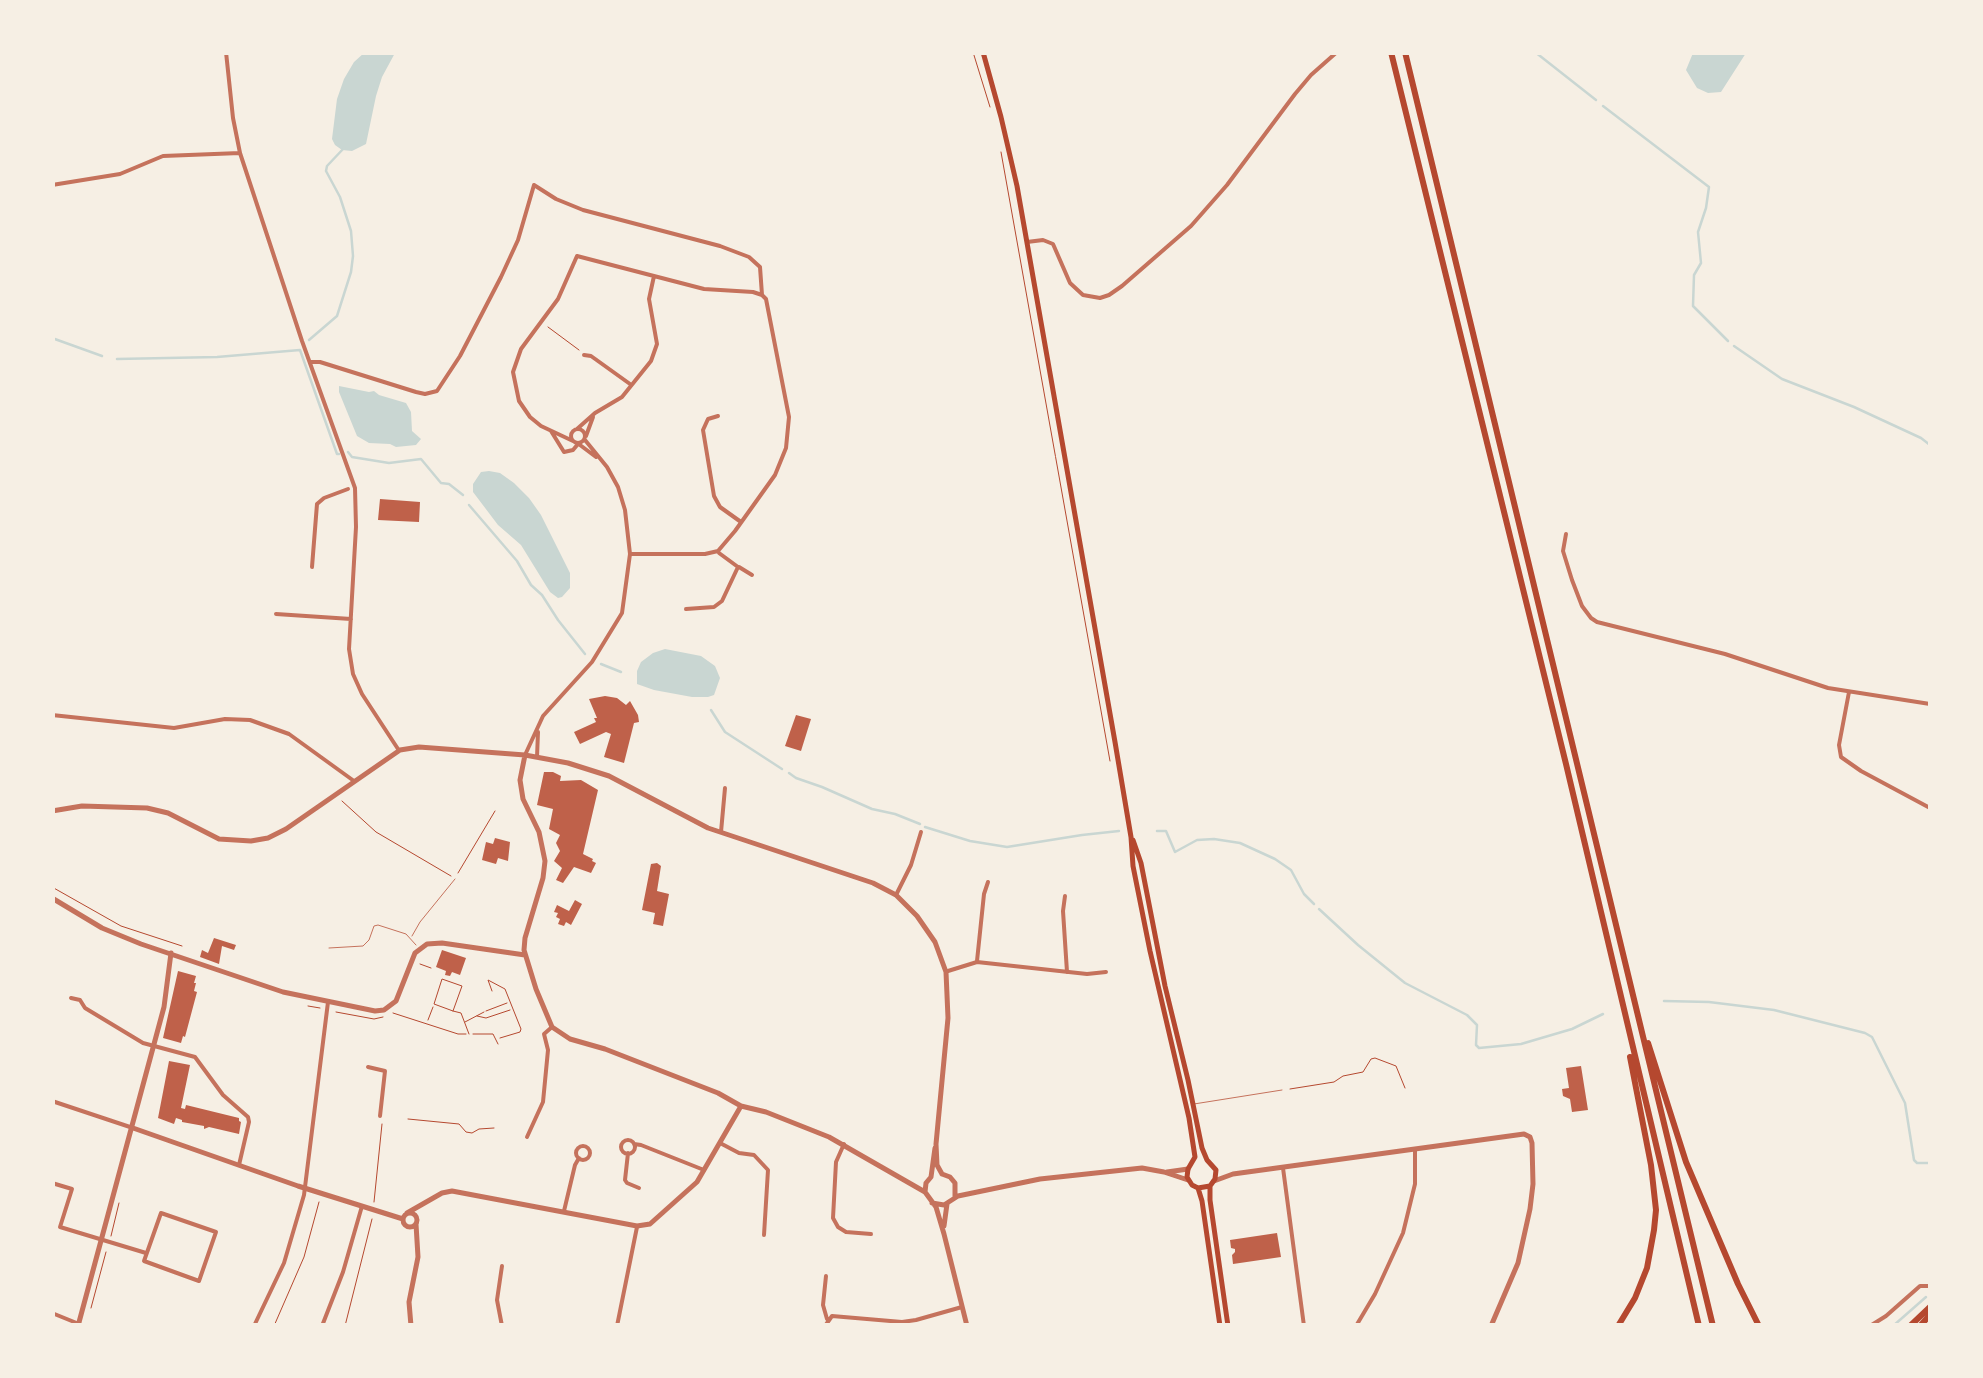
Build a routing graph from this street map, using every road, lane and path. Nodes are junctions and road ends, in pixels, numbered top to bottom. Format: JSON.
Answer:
{"nodes":[{"id":1,"x":226,"y":52,"type":"edge"},
{"id":2,"x":974,"y":52,"type":"edge"},
{"id":3,"x":983,"y":52,"type":"edge"},
{"id":4,"x":1336,"y":52,"type":"edge"},
{"id":5,"x":1391,"y":52,"type":"edge"},
{"id":6,"x":1405,"y":52,"type":"edge"},
{"id":7,"x":992,"y":113,"type":"dead end"},
{"id":8,"x":1000,"y":148,"type":"dead end"},
{"id":9,"x":240,"y":153,"type":"junction"},
{"id":10,"x":52,"y":185,"type":"edge"},
{"id":11,"x":1027,"y":242,"type":"junction"},
{"id":12,"x":654,"y":276,"type":"junction"},
{"id":13,"x":762,"y":296,"type":"junction"},
{"id":14,"x":542,"y":322,"type":"junction"},
{"id":15,"x":584,"y":355,"type":"joint"},
{"id":16,"x":310,"y":362,"type":"junction"},
{"id":17,"x":632,"y":385,"type":"junction"},
{"id":18,"x":595,"y":412,"type":"junction"},
{"id":19,"x":718,"y":416,"type":"dead end"},
{"id":20,"x":575,"y":430,"type":"junction"},
{"id":21,"x":551,"y":431,"type":"junction"},
{"id":22,"x":585,"y":438,"type":"junction"},
{"id":23,"x":576,"y":443,"type":"junction"},
{"id":24,"x":600,"y":459,"type":"junction"},
{"id":25,"x":348,"y":488,"type":"dead end"},
{"id":26,"x":741,"y":522,"type":"junction"},
{"id":27,"x":1566,"y":534,"type":"dead end"},
{"id":28,"x":718,"y":551,"type":"junction"},
{"id":29,"x":630,"y":554,"type":"junction"},
{"id":30,"x":312,"y":567,"type":"dead end"},
{"id":31,"x":738,"y":567,"type":"junction"},
{"id":32,"x":752,"y":574,"type":"dead end"},
{"id":33,"x":686,"y":609,"type":"dead end"},
{"id":34,"x":276,"y":614,"type":"dead end"},
{"id":35,"x":351,"y":619,"type":"junction"},
{"id":36,"x":1849,"y":692,"type":"junction"},
{"id":37,"x":1930,"y":704,"type":"edge"},
{"id":38,"x":52,"y":715,"type":"edge"},
{"id":39,"x":538,"y":728,"type":"junction"},
{"id":40,"x":400,"y":750,"type":"junction"},
{"id":41,"x":524,"y":756,"type":"junction"},
{"id":42,"x":537,"y":756,"type":"junction"},
{"id":43,"x":1110,"y":757,"type":"dead end"},
{"id":44,"x":354,"y":781,"type":"junction"},
{"id":45,"x":725,"y":788,"type":"dead end"},
{"id":46,"x":336,"y":794,"type":"junction"},
{"id":47,"x":1930,"y":808,"type":"edge"},
{"id":48,"x":52,"y":811,"type":"edge"},
{"id":49,"x":495,"y":811,"type":"dead end"},
{"id":50,"x":721,"y":832,"type":"junction"},
{"id":51,"x":921,"y":832,"type":"dead end"},
{"id":52,"x":454,"y":879,"type":"junction"},
{"id":53,"x":988,"y":882,"type":"dead end"},
{"id":54,"x":52,"y":887,"type":"edge"},
{"id":55,"x":896,"y":895,"type":"junction"},
{"id":56,"x":1065,"y":896,"type":"dead end"},
{"id":57,"x":52,"y":898,"type":"edge"},
{"id":58,"x":411,"y":938,"type":"junction"},
{"id":59,"x":182,"y":946,"type":"dead end"},
{"id":60,"x":329,"y":948,"type":"dead end"},
{"id":61,"x":418,"y":949,"type":"junction"},
{"id":62,"x":172,"y":953,"type":"junction"},
{"id":63,"x":525,"y":955,"type":"junction"},
{"id":64,"x":977,"y":962,"type":"junction"},
{"id":65,"x":416,"y":963,"type":"dead end"},
{"id":66,"x":431,"y":968,"type":"dead end"},
{"id":67,"x":946,"y":972,"type":"junction"},
{"id":68,"x":1067,"y":972,"type":"junction"},
{"id":69,"x":1106,"y":972,"type":"dead end"},
{"id":70,"x":492,"y":991,"type":"dead end"},
{"id":71,"x":71,"y":998,"type":"dead end"},
{"id":72,"x":510,"y":1002,"type":"junction"},
{"id":73,"x":434,"y":1004,"type":"junction"},
{"id":74,"x":308,"y":1006,"type":"dead end"},
{"id":75,"x":328,"y":1006,"type":"junction"},
{"id":76,"x":513,"y":1008,"type":"junction"},
{"id":77,"x":453,"y":1011,"type":"junction"},
{"id":78,"x":1637,"y":1011,"type":"junction"},
{"id":79,"x":386,"y":1013,"type":"junction"},
{"id":80,"x":393,"y":1013,"type":"dead end"},
{"id":81,"x":1624,"y":1013,"type":"junction"},
{"id":82,"x":477,"y":1016,"type":"junction"},
{"id":83,"x":465,"y":1022,"type":"junction"},
{"id":84,"x":427,"y":1024,"type":"junction"},
{"id":85,"x":552,"y":1026,"type":"junction"},
{"id":86,"x":470,"y":1034,"type":"junction"},
{"id":87,"x":497,"y":1039,"type":"junction"},
{"id":88,"x":498,"y":1044,"type":"dead end"},
{"id":89,"x":153,"y":1047,"type":"junction"},
{"id":90,"x":368,"y":1067,"type":"dead end"},
{"id":91,"x":1405,"y":1088,"type":"dead end"},
{"id":92,"x":1282,"y":1090,"type":"joint"},
{"id":93,"x":52,"y":1101,"type":"edge"},
{"id":94,"x":1190,"y":1105,"type":"junction"},
{"id":95,"x":741,"y":1106,"type":"junction"},
{"id":96,"x":380,"y":1116,"type":"joint"},
{"id":97,"x":408,"y":1119,"type":"dead end"},
{"id":98,"x":132,"y":1128,"type":"junction"},
{"id":99,"x":494,"y":1128,"type":"dead end"},
{"id":100,"x":527,"y":1137,"type":"dead end"},
{"id":101,"x":720,"y":1143,"type":"junction"},
{"id":102,"x":634,"y":1144,"type":"junction"},
{"id":103,"x":844,"y":1144,"type":"junction"},
{"id":104,"x":936,"y":1144,"type":"junction"},
{"id":105,"x":1415,"y":1149,"type":"junction"},
{"id":106,"x":628,"y":1154,"type":"junction"},
{"id":107,"x":578,"y":1158,"type":"dead end"},
{"id":108,"x":1206,"y":1160,"type":"junction"},
{"id":109,"x":1193,"y":1162,"type":"junction"},
{"id":110,"x":240,"y":1165,"type":"junction"},
{"id":111,"x":1283,"y":1168,"type":"junction"},
{"id":112,"x":1188,"y":1169,"type":"junction"},
{"id":113,"x":704,"y":1170,"type":"junction"},
{"id":114,"x":1216,"y":1170,"type":"junction"},
{"id":115,"x":1164,"y":1172,"type":"junction"},
{"id":116,"x":942,"y":1174,"type":"junction"},
{"id":117,"x":1232,"y":1174,"type":"junction"},
{"id":118,"x":899,"y":1176,"type":"junction"},
{"id":119,"x":929,"y":1179,"type":"junction"},
{"id":120,"x":1188,"y":1180,"type":"junction"},
{"id":121,"x":52,"y":1183,"type":"edge"},
{"id":122,"x":1212,"y":1184,"type":"junction"},
{"id":123,"x":956,"y":1187,"type":"junction"},
{"id":124,"x":305,"y":1188,"type":"junction"},
{"id":125,"x":640,"y":1188,"type":"dead end"},
{"id":126,"x":1198,"y":1188,"type":"junction"},
{"id":127,"x":925,"y":1192,"type":"junction"},
{"id":128,"x":978,"y":1192,"type":"junction"},
{"id":129,"x":318,"y":1198,"type":"dead end"},
{"id":130,"x":954,"y":1198,"type":"junction"},
{"id":131,"x":425,"y":1203,"type":"junction"},
{"id":132,"x":932,"y":1203,"type":"junction"},
{"id":133,"x":947,"y":1204,"type":"junction"},
{"id":134,"x":362,"y":1206,"type":"junction"},
{"id":135,"x":373,"y":1210,"type":"junction"},
{"id":136,"x":564,"y":1212,"type":"junction"},
{"id":137,"x":405,"y":1219,"type":"junction"},
{"id":138,"x":416,"y":1222,"type":"junction"},
{"id":139,"x":52,"y":1224,"type":"edge"},
{"id":140,"x":637,"y":1226,"type":"junction"},
{"id":141,"x":60,"y":1227,"type":"junction"},
{"id":142,"x":871,"y":1234,"type":"dead end"},
{"id":143,"x":944,"y":1234,"type":"junction"},
{"id":144,"x":764,"y":1235,"type":"dead end"},
{"id":145,"x":103,"y":1241,"type":"junction"},
{"id":146,"x":418,"y":1245,"type":"junction"},
{"id":147,"x":146,"y":1254,"type":"junction"},
{"id":148,"x":502,"y":1266,"type":"dead end"},
{"id":149,"x":826,"y":1276,"type":"dead end"},
{"id":150,"x":1930,"y":1286,"type":"edge"},
{"id":151,"x":1930,"y":1306,"type":"edge"},
{"id":152,"x":962,"y":1307,"type":"junction"},
{"id":153,"x":52,"y":1313,"type":"edge"},
{"id":154,"x":1930,"y":1315,"type":"edge"},
{"id":155,"x":826,"y":1322,"type":"edge"},
{"id":156,"x":80,"y":1325,"type":"edge"},
{"id":157,"x":254,"y":1326,"type":"edge"},
{"id":158,"x":274,"y":1326,"type":"edge"},
{"id":159,"x":322,"y":1326,"type":"edge"},
{"id":160,"x":345,"y":1326,"type":"edge"},
{"id":161,"x":411,"y":1326,"type":"edge"},
{"id":162,"x":502,"y":1326,"type":"edge"},
{"id":163,"x":617,"y":1326,"type":"edge"},
{"id":164,"x":966,"y":1326,"type":"edge"},
{"id":165,"x":1224,"y":1326,"type":"edge"},
{"id":166,"x":1304,"y":1326,"type":"edge"},
{"id":167,"x":1356,"y":1326,"type":"edge"},
{"id":168,"x":1491,"y":1326,"type":"edge"},
{"id":169,"x":1618,"y":1326,"type":"edge"},
{"id":170,"x":1699,"y":1326,"type":"edge"},
{"id":171,"x":1712,"y":1326,"type":"edge"},
{"id":172,"x":1759,"y":1326,"type":"edge"},
{"id":173,"x":1870,"y":1326,"type":"edge"},
{"id":174,"x":1910,"y":1326,"type":"edge"},
{"id":175,"x":1920,"y":1326,"type":"edge"}],
"edges":[{"from":1,"to":9,"type":"street"},
{"from":2,"to":7,"type":"path"},
{"from":3,"to":11,"type":"main road"},
{"from":4,"to":11,"type":"street"},
{"from":5,"to":81,"type":"main road"},
{"from":6,"to":78,"type":"main road"},
{"from":8,"to":43,"type":"path"},
{"from":9,"to":10,"type":"street"},
{"from":9,"to":16,"type":"street"},
{"from":11,"to":94,"type":"main road"},
{"from":12,"to":13,"type":"street"},
{"from":12,"to":14,"type":"street"},
{"from":12,"to":17,"type":"street"},
{"from":13,"to":16,"type":"street"},
{"from":13,"to":26,"type":"street"},
{"from":14,"to":15,"type":"path"},
{"from":14,"to":21,"type":"street"},
{"from":15,"to":17,"type":"street"},
{"from":16,"to":35,"type":"street"},
{"from":17,"to":18,"type":"street"},
{"from":18,"to":20,"type":"street"},
{"from":18,"to":22,"type":"street"},
{"from":19,"to":26,"type":"street"},
{"from":20,"to":21,"type":"street"},
{"from":20,"to":22,"type":"street"},
{"from":20,"to":23,"type":"street"},
{"from":21,"to":23,"type":"street"},
{"from":21,"to":23,"type":"street"},
{"from":22,"to":23,"type":"street"},
{"from":22,"to":24,"type":"street"},
{"from":23,"to":24,"type":"street"},
{"from":24,"to":29,"type":"street"},
{"from":25,"to":30,"type":"street"},
{"from":26,"to":28,"type":"street"},
{"from":27,"to":36,"type":"street"},
{"from":28,"to":29,"type":"street"},
{"from":28,"to":31,"type":"street"},
{"from":29,"to":39,"type":"street"},
{"from":31,"to":32,"type":"street"},
{"from":31,"to":33,"type":"street"},
{"from":34,"to":35,"type":"street"},
{"from":35,"to":40,"type":"street"},
{"from":36,"to":37,"type":"street"},
{"from":36,"to":47,"type":"street"},
{"from":38,"to":44,"type":"street"},
{"from":39,"to":41,"type":"street"},
{"from":39,"to":42,"type":"street"},
{"from":40,"to":41,"type":"street"},
{"from":40,"to":44,"type":"street"},
{"from":41,"to":42,"type":"street"},
{"from":41,"to":63,"type":"street"},
{"from":42,"to":50,"type":"street"},
{"from":44,"to":46,"type":"street"},
{"from":45,"to":50,"type":"street"},
{"from":46,"to":48,"type":"street"},
{"from":46,"to":52,"type":"path"},
{"from":49,"to":52,"type":"path"},
{"from":50,"to":55,"type":"street"},
{"from":51,"to":55,"type":"street"},
{"from":52,"to":58,"type":"lane"},
{"from":53,"to":64,"type":"street"},
{"from":54,"to":59,"type":"path"},
{"from":55,"to":67,"type":"street"},
{"from":56,"to":68,"type":"street"},
{"from":57,"to":62,"type":"street"},
{"from":58,"to":60,"type":"lane"},
{"from":58,"to":61,"type":"lane"},
{"from":61,"to":63,"type":"street"},
{"from":61,"to":79,"type":"street"},
{"from":62,"to":75,"type":"street"},
{"from":62,"to":89,"type":"street"},
{"from":63,"to":85,"type":"street"},
{"from":64,"to":67,"type":"street"},
{"from":64,"to":68,"type":"street"},
{"from":65,"to":66,"type":"path"},
{"from":67,"to":104,"type":"street"},
{"from":68,"to":69,"type":"street"},
{"from":70,"to":72,"type":"path"},
{"from":71,"to":89,"type":"street"},
{"from":72,"to":76,"type":"path"},
{"from":72,"to":82,"type":"path"},
{"from":73,"to":77,"type":"path"},
{"from":73,"to":77,"type":"path"},
{"from":73,"to":84,"type":"path"},
{"from":74,"to":75,"type":"path"},
{"from":75,"to":79,"type":"street"},
{"from":75,"to":79,"type":"path"},
{"from":75,"to":124,"type":"street"},
{"from":76,"to":82,"type":"path"},
{"from":76,"to":87,"type":"path"},
{"from":77,"to":83,"type":"path"},
{"from":78,"to":171,"type":"main road"},
{"from":78,"to":172,"type":"main road"},
{"from":80,"to":84,"type":"path"},
{"from":81,"to":169,"type":"main road"},
{"from":81,"to":170,"type":"main road"},
{"from":82,"to":83,"type":"path"},
{"from":83,"to":86,"type":"path"},
{"from":84,"to":86,"type":"path"},
{"from":85,"to":95,"type":"street"},
{"from":85,"to":100,"type":"street"},
{"from":86,"to":87,"type":"path"},
{"from":87,"to":88,"type":"path"},
{"from":89,"to":98,"type":"street"},
{"from":89,"to":110,"type":"street"},
{"from":90,"to":96,"type":"street"},
{"from":91,"to":92,"type":"path"},
{"from":92,"to":94,"type":"lane"},
{"from":93,"to":98,"type":"street"},
{"from":94,"to":108,"type":"main road"},
{"from":94,"to":109,"type":"main road"},
{"from":95,"to":101,"type":"street"},
{"from":95,"to":103,"type":"street"},
{"from":96,"to":135,"type":"path"},
{"from":97,"to":99,"type":"path"},
{"from":98,"to":110,"type":"street"},
{"from":98,"to":145,"type":"street"},
{"from":101,"to":113,"type":"street"},
{"from":101,"to":144,"type":"street"},
{"from":102,"to":106,"type":"street"},
{"from":102,"to":106,"type":"street"},
{"from":102,"to":113,"type":"street"},
{"from":103,"to":118,"type":"street"},
{"from":103,"to":142,"type":"street"},
{"from":104,"to":116,"type":"street"},
{"from":104,"to":119,"type":"street"},
{"from":105,"to":111,"type":"street"},
{"from":105,"to":167,"type":"street"},
{"from":105,"to":168,"type":"street"},
{"from":106,"to":125,"type":"street"},
{"from":107,"to":136,"type":"street"},
{"from":108,"to":109,"type":"main road"},
{"from":108,"to":114,"type":"main road"},
{"from":109,"to":112,"type":"main road"},
{"from":110,"to":124,"type":"street"},
{"from":111,"to":117,"type":"street"},
{"from":111,"to":166,"type":"street"},
{"from":112,"to":115,"type":"street"},
{"from":112,"to":120,"type":"main road"},
{"from":113,"to":140,"type":"street"},
{"from":114,"to":117,"type":"street"},
{"from":114,"to":122,"type":"main road"},
{"from":115,"to":120,"type":"street"},
{"from":115,"to":128,"type":"street"},
{"from":116,"to":119,"type":"street"},
{"from":116,"to":123,"type":"street"},
{"from":117,"to":122,"type":"street"},
{"from":118,"to":119,"type":"street"},
{"from":118,"to":127,"type":"street"},
{"from":119,"to":127,"type":"street"},
{"from":120,"to":126,"type":"main road"},
{"from":121,"to":141,"type":"street"},
{"from":122,"to":126,"type":"main road"},
{"from":122,"to":165,"type":"main road"},
{"from":123,"to":128,"type":"street"},
{"from":123,"to":130,"type":"street"},
{"from":124,"to":134,"type":"street"},
{"from":124,"to":157,"type":"street"},
{"from":126,"to":165,"type":"main road"},
{"from":127,"to":132,"type":"street"},
{"from":128,"to":130,"type":"street"},
{"from":129,"to":158,"type":"path"},
{"from":130,"to":133,"type":"street"},
{"from":131,"to":136,"type":"street"},
{"from":131,"to":137,"type":"street"},
{"from":131,"to":138,"type":"street"},
{"from":132,"to":133,"type":"street"},
{"from":132,"to":143,"type":"street"},
{"from":133,"to":143,"type":"street"},
{"from":134,"to":135,"type":"street"},
{"from":134,"to":159,"type":"street"},
{"from":135,"to":137,"type":"street"},
{"from":135,"to":160,"type":"path"},
{"from":136,"to":140,"type":"street"},
{"from":137,"to":138,"type":"street"},
{"from":137,"to":138,"type":"street"},
{"from":137,"to":146,"type":"street"},
{"from":138,"to":146,"type":"street"},
{"from":139,"to":141,"type":"street"},
{"from":140,"to":163,"type":"street"},
{"from":141,"to":145,"type":"street"},
{"from":143,"to":152,"type":"street"},
{"from":145,"to":147,"type":"street"},
{"from":145,"to":156,"type":"street"},
{"from":146,"to":161,"type":"street"},
{"from":147,"to":147,"type":"street"},
{"from":148,"to":162,"type":"street"},
{"from":149,"to":155,"type":"street"},
{"from":150,"to":173,"type":"street"},
{"from":151,"to":174,"type":"main road"},
{"from":152,"to":155,"type":"street"},
{"from":152,"to":164,"type":"street"},
{"from":153,"to":156,"type":"street"},
{"from":154,"to":175,"type":"main road"}]}
